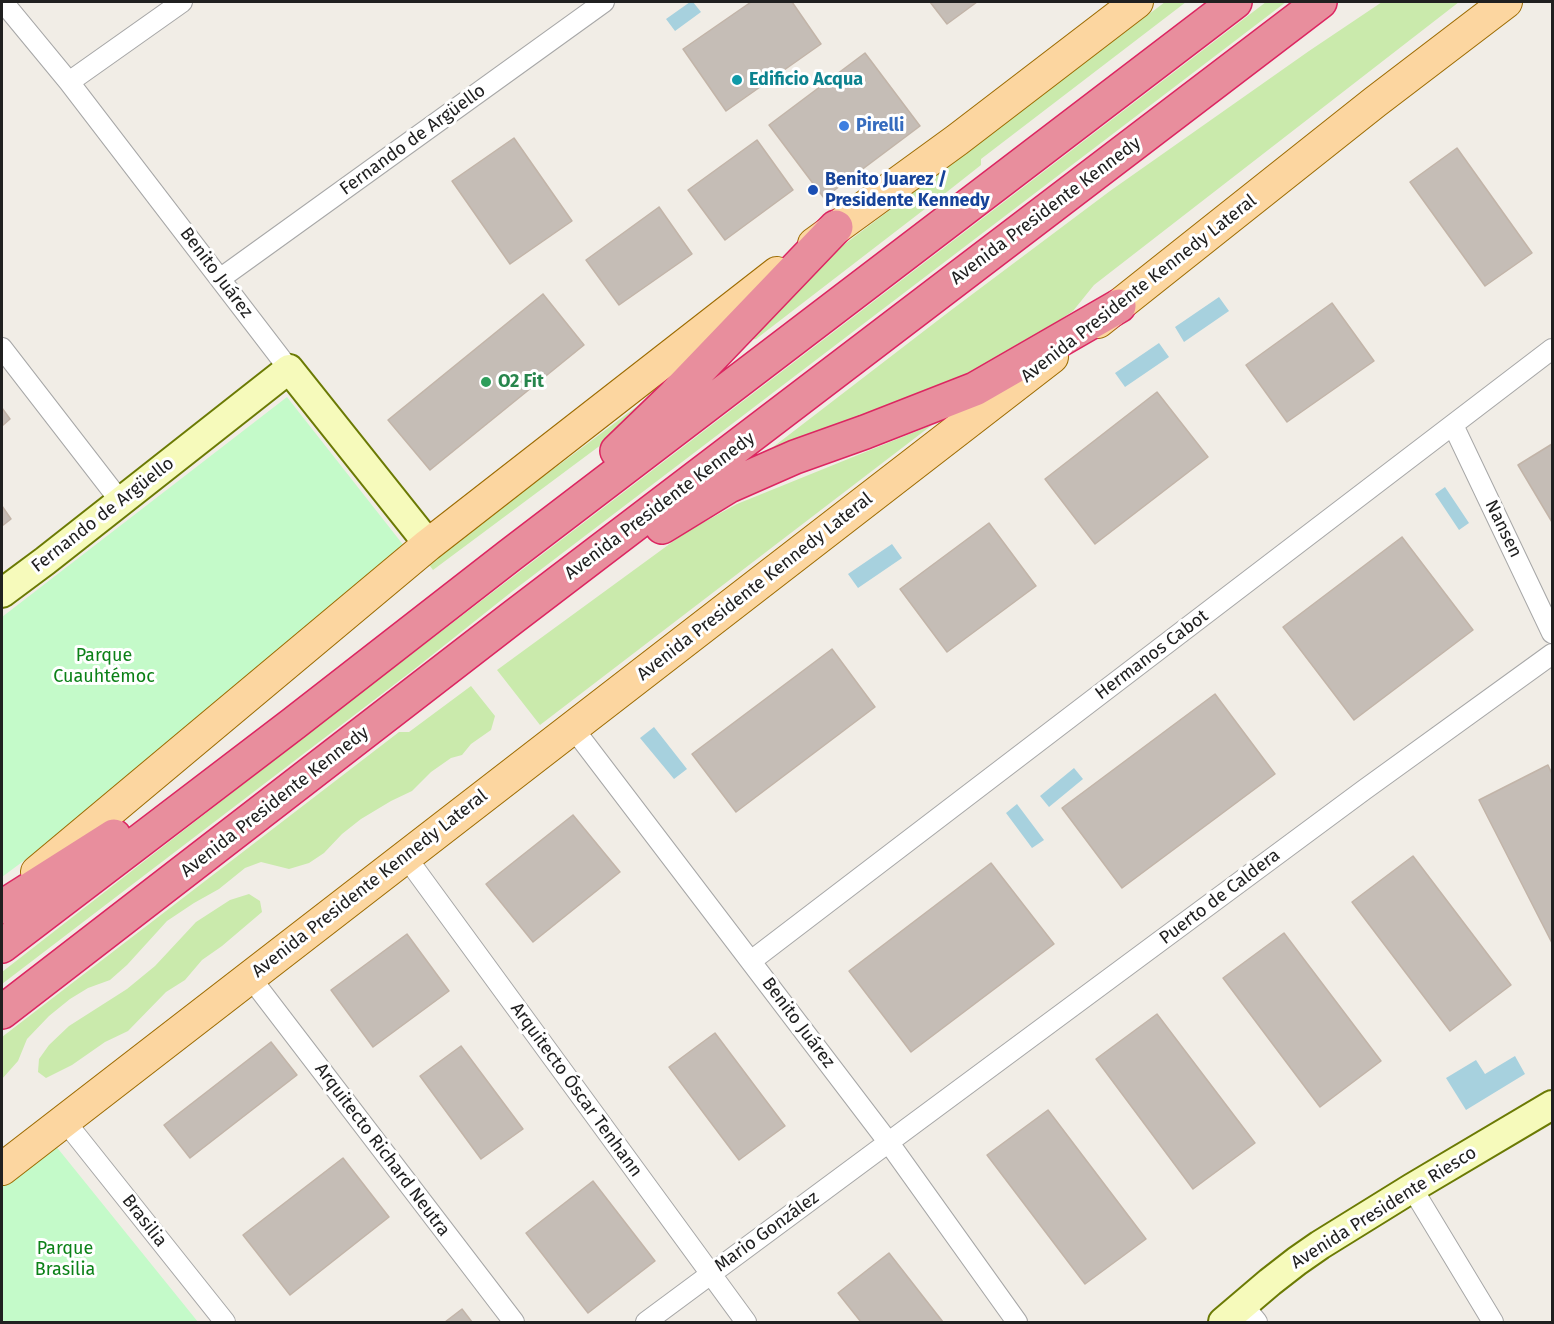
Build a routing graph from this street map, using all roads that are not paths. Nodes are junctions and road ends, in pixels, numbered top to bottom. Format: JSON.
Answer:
{"nodes":[{"id":1,"x":3,"y":2,"type":"edge"},
{"id":2,"x":182,"y":2,"type":"edge"},
{"id":3,"x":604,"y":2,"type":"edge"},
{"id":4,"x":1137,"y":2,"type":"edge"},
{"id":5,"x":1235,"y":2,"type":"edge"},
{"id":6,"x":1320,"y":2,"type":"edge"},
{"id":7,"x":1506,"y":2,"type":"edge"},
{"id":8,"x":69,"y":81,"type":"junction"},
{"id":9,"x":836,"y":227,"type":"junction"},
{"id":10,"x":220,"y":278,"type":"junction"},
{"id":11,"x":1119,"y":306,"type":"junction"},
{"id":12,"x":2,"y":348,"type":"edge"},
{"id":13,"x":1552,"y":349,"type":"edge"},
{"id":14,"x":289,"y":369,"type":"junction"},
{"id":15,"x":1453,"y":425,"type":"junction"},
{"id":16,"x":121,"y":502,"type":"junction"},
{"id":17,"x":428,"y":545,"type":"junction"},
{"id":18,"x":509,"y":556,"type":"junction"},
{"id":19,"x":2,"y":593,"type":"edge"},
{"id":20,"x":512,"y":618,"type":"junction"},
{"id":21,"x":1552,"y":633,"type":"edge"},
{"id":22,"x":1552,"y":654,"type":"edge"},
{"id":23,"x":293,"y":724,"type":"junction"},
{"id":24,"x":573,"y":728,"type":"junction"},
{"id":25,"x":406,"y":857,"type":"junction"},
{"id":26,"x":2,"y":902,"type":"edge"},
{"id":27,"x":2,"y":907,"type":"edge"},
{"id":28,"x":2,"y":946,"type":"edge"},
{"id":29,"x":751,"y":961,"type":"junction"},
{"id":30,"x":250,"y":977,"type":"junction"},
{"id":31,"x":2,"y":1012,"type":"edge"},
{"id":32,"x":1552,"y":1105,"type":"edge"},
{"id":33,"x":64,"y":1120,"type":"junction"},
{"id":34,"x":889,"y":1143,"type":"junction"},
{"id":35,"x":2,"y":1169,"type":"edge"},
{"id":36,"x":1412,"y":1188,"type":"junction"},
{"id":37,"x":710,"y":1274,"type":"junction"},
{"id":38,"x":1241,"y":1317,"type":"edge"},
{"id":39,"x":225,"y":1323,"type":"edge"},
{"id":40,"x":514,"y":1323,"type":"edge"},
{"id":41,"x":646,"y":1323,"type":"edge"},
{"id":42,"x":746,"y":1323,"type":"edge"},
{"id":43,"x":1017,"y":1323,"type":"edge"},
{"id":44,"x":1493,"y":1323,"type":"edge"}],
"edges":[{"from":1,"to":8,"type":"street","name":"Benito Juárez"},
{"from":2,"to":8,"type":"street"},
{"from":3,"to":10,"type":"street","name":"Fernando de Argüello"},
{"from":4,"to":9,"type":"main road"},
{"from":5,"to":18,"type":"highway"},
{"from":6,"to":20,"type":"highway","name":"Avenida Presidente Kennedy"},
{"from":7,"to":11,"type":"main road","name":"Avenida Presidente Kennedy Lateral"},
{"from":8,"to":10,"type":"street","name":"Benito Juárez"},
{"from":9,"to":17,"type":"main road"},
{"from":9,"to":18,"type":"highway"},
{"from":10,"to":14,"type":"street","name":"Benito Juárez"},
{"from":11,"to":20,"type":"highway"},
{"from":11,"to":24,"type":"main road","name":"Avenida Presidente Kennedy Lateral"},
{"from":12,"to":16,"type":"street"},
{"from":13,"to":15,"type":"street","name":"Hermanos Cabot"},
{"from":14,"to":16,"type":"street","name":"Fernando de Argüello"},
{"from":14,"to":17,"type":"street","name":"Benito Juárez"},
{"from":15,"to":21,"type":"street","name":"Nansen"},
{"from":15,"to":29,"type":"street","name":"Hermanos Cabot"},
{"from":16,"to":19,"type":"street","name":"Fernando de Argüello"},
{"from":17,"to":26,"type":"main road"},
{"from":18,"to":23,"type":"highway"},
{"from":20,"to":31,"type":"highway","name":"Avenida Presidente Kennedy"},
{"from":22,"to":34,"type":"street","name":"Puerto de Caldera"},
{"from":23,"to":27,"type":"highway"},
{"from":23,"to":28,"type":"highway"},
{"from":24,"to":25,"type":"main road","name":"Avenida Presidente Kennedy Lateral"},
{"from":24,"to":29,"type":"street","name":"Benito Juárez"},
{"from":25,"to":30,"type":"main road","name":"Avenida Presidente Kennedy Lateral"},
{"from":25,"to":37,"type":"street","name":"Arquitecto Óscar Tenhann"},
{"from":29,"to":34,"type":"street","name":"Benito Juárez"},
{"from":30,"to":33,"type":"main road","name":"Avenida Presidente Kennedy Lateral"},
{"from":30,"to":40,"type":"street","name":"Arquitecto Richard Neutra"},
{"from":32,"to":36,"type":"street","name":"Avenida Presidente Riesco"},
{"from":33,"to":35,"type":"main road","name":"Avenida Presidente Kennedy Lateral"},
{"from":33,"to":39,"type":"street","name":"Brasilia"},
{"from":34,"to":37,"type":"street","name":"Mario González"},
{"from":34,"to":43,"type":"street","name":"Benito Juárez"},
{"from":36,"to":38,"type":"street","name":"Avenida Presidente Riesco"},
{"from":36,"to":44,"type":"street"},
{"from":37,"to":41,"type":"street","name":"Mario González"},
{"from":37,"to":42,"type":"street","name":"Arquitecto Óscar Tenhann"}]}
